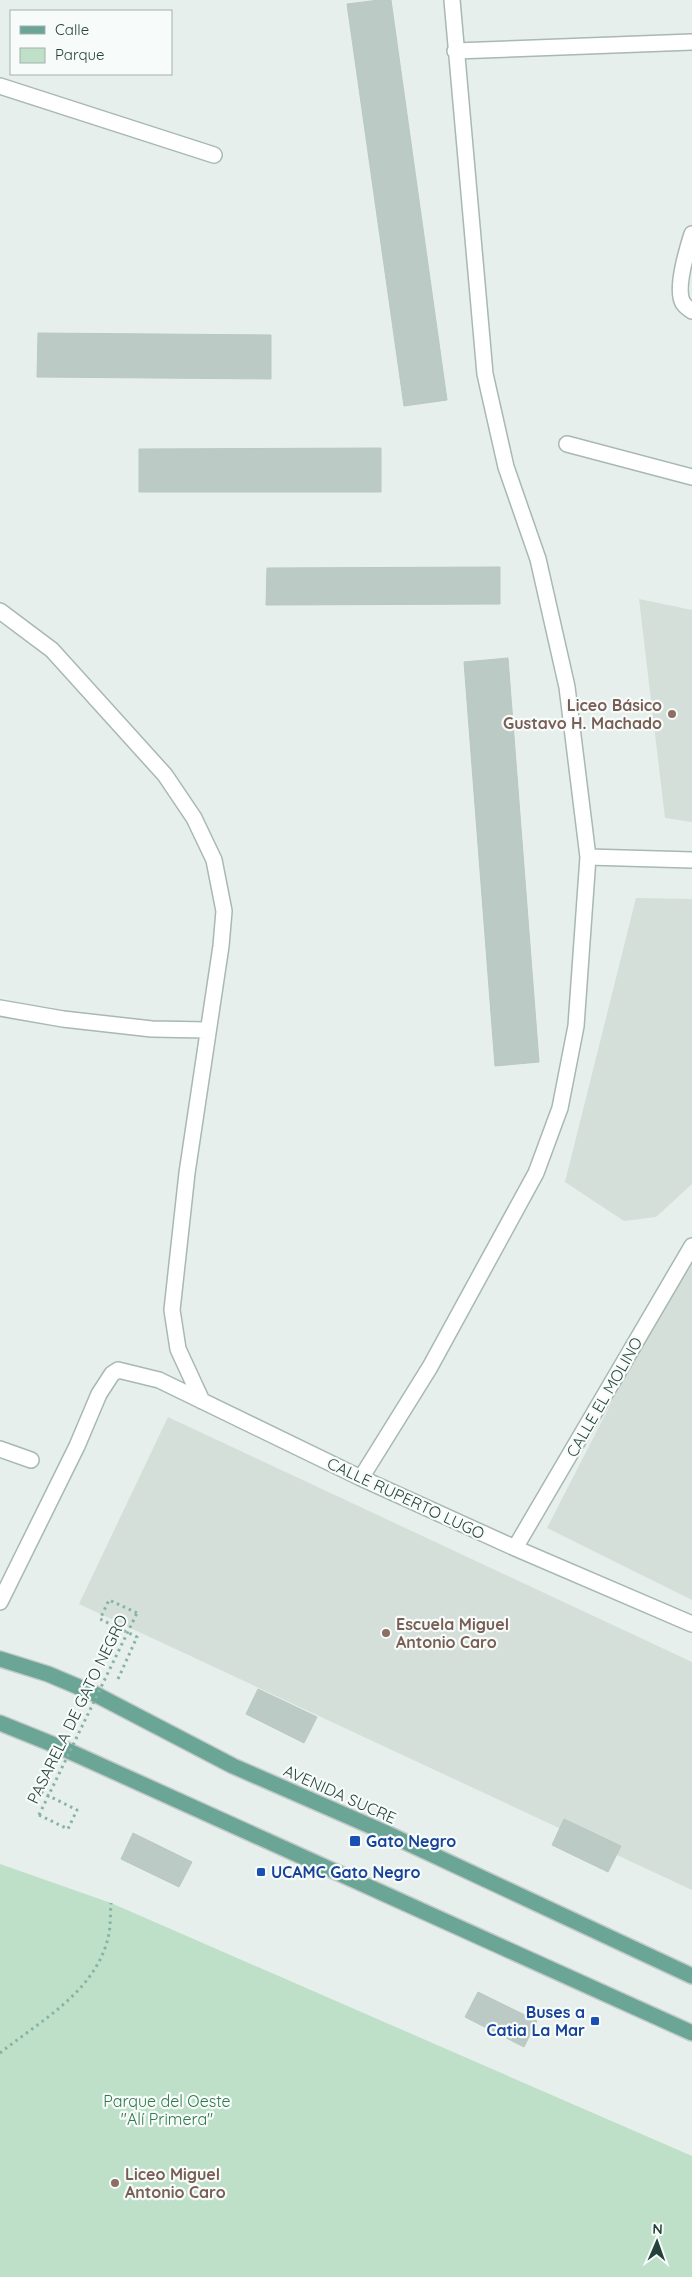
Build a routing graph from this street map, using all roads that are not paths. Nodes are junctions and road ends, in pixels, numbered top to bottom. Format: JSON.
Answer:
{"nodes":[{"id":1,"x":452,"y":0,"type":"edge"},
{"id":2,"x":692,"y":42,"type":"edge"},
{"id":3,"x":455,"y":51,"type":"junction"},
{"id":4,"x":0,"y":86,"type":"edge"},
{"id":5,"x":214,"y":154,"type":"dead end"},
{"id":6,"x":692,"y":234,"type":"edge"},
{"id":7,"x":692,"y":312,"type":"edge"},
{"id":8,"x":567,"y":444,"type":"dead end"},
{"id":9,"x":692,"y":477,"type":"edge"},
{"id":10,"x":0,"y":612,"type":"edge"},
{"id":11,"x":588,"y":857,"type":"junction"},
{"id":12,"x":692,"y":860,"type":"edge"},
{"id":13,"x":0,"y":1008,"type":"edge"},
{"id":14,"x":207,"y":1030,"type":"junction"},
{"id":15,"x":692,"y":1246,"type":"edge"},
{"id":16,"x":202,"y":1401,"type":"junction"},
{"id":17,"x":0,"y":1449,"type":"edge"},
{"id":18,"x":31,"y":1460,"type":"dead end"},
{"id":19,"x":361,"y":1478,"type":"junction"},
{"id":20,"x":515,"y":1548,"type":"junction"},
{"id":21,"x":0,"y":1602,"type":"edge"},
{"id":22,"x":692,"y":1624,"type":"edge"},
{"id":23,"x":0,"y":1659,"type":"edge"},
{"id":24,"x":0,"y":1723,"type":"edge"},
{"id":25,"x":692,"y":1976,"type":"edge"},
{"id":26,"x":692,"y":2033,"type":"edge"}],
"edges":[{"from":1,"to":3,"type":"street"},
{"from":2,"to":3,"type":"street"},
{"from":3,"to":11,"type":"street"},
{"from":4,"to":5,"type":"street"},
{"from":6,"to":7,"type":"street"},
{"from":8,"to":9,"type":"street"},
{"from":10,"to":14,"type":"street"},
{"from":11,"to":12,"type":"street"},
{"from":11,"to":19,"type":"street"},
{"from":13,"to":14,"type":"street"},
{"from":14,"to":16,"type":"street"},
{"from":15,"to":20,"type":"street","name":"CALLE EL MOLINO"},
{"from":16,"to":19,"type":"street","name":"CALLE RUPERTO LUGO"},
{"from":16,"to":21,"type":"street","name":"CALLE RUPERTO LUGO"},
{"from":17,"to":18,"type":"street"},
{"from":19,"to":20,"type":"street","name":"CALLE RUPERTO LUGO"},
{"from":20,"to":22,"type":"street","name":"CALLE RUPERTO LUGO"},
{"from":23,"to":25,"type":"main road","name":"AVENIDA SUCRE"},
{"from":24,"to":26,"type":"main road"}]}
